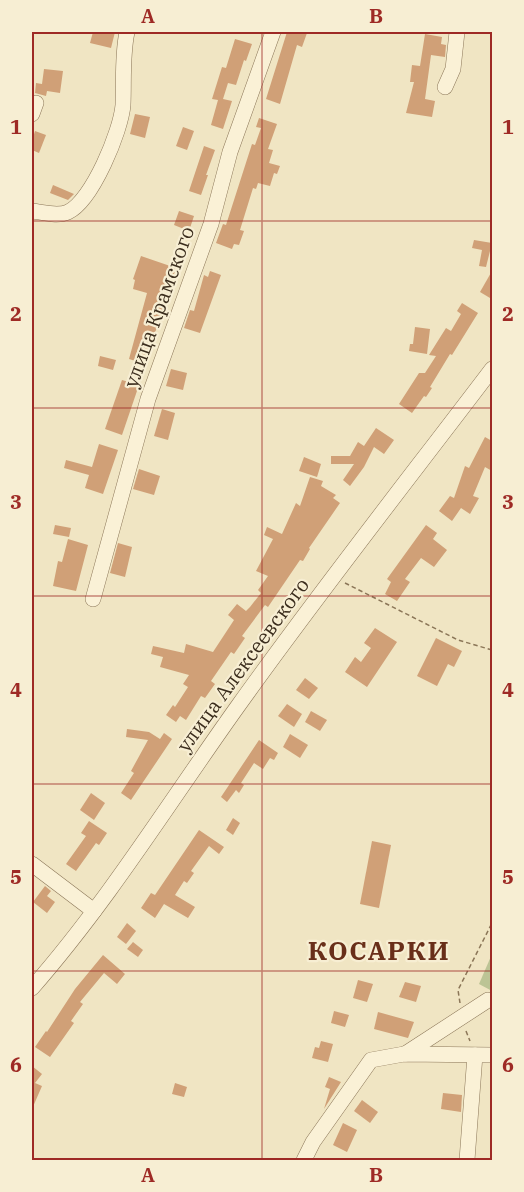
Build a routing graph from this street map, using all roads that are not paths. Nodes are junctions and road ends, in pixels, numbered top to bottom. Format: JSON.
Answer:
{"nodes":[{"id":1,"x":127,"y":32,"type":"edge"},
{"id":2,"x":273,"y":32,"type":"edge"},
{"id":3,"x":457,"y":32,"type":"edge"},
{"id":4,"x":445,"y":87,"type":"dead end"},
{"id":5,"x":32,"y":211,"type":"edge"},
{"id":6,"x":492,"y":369,"type":"edge"},
{"id":7,"x":93,"y":599,"type":"dead end"},
{"id":8,"x":32,"y":864,"type":"edge"},
{"id":9,"x":94,"y":910,"type":"junction"},
{"id":10,"x":32,"y":988,"type":"edge"},
{"id":11,"x":488,"y":1000,"type":"dead end"},
{"id":12,"x":405,"y":1054,"type":"junction"},
{"id":13,"x":475,"y":1055,"type":"junction"},
{"id":14,"x":492,"y":1055,"type":"edge"},
{"id":15,"x":304,"y":1161,"type":"edge"},
{"id":16,"x":467,"y":1161,"type":"edge"}],
"edges":[{"from":1,"to":5,"type":"street"},
{"from":2,"to":7,"type":"street","name":"улица Крамского"},
{"from":3,"to":4,"type":"street"},
{"from":6,"to":9,"type":"street","name":"улица Алексеевского"},
{"from":8,"to":9,"type":"street"},
{"from":9,"to":10,"type":"street","name":"улица Алексеевского"},
{"from":11,"to":12,"type":"street"},
{"from":12,"to":13,"type":"street"},
{"from":12,"to":15,"type":"street"},
{"from":13,"to":14,"type":"street"},
{"from":13,"to":16,"type":"street"}]}
